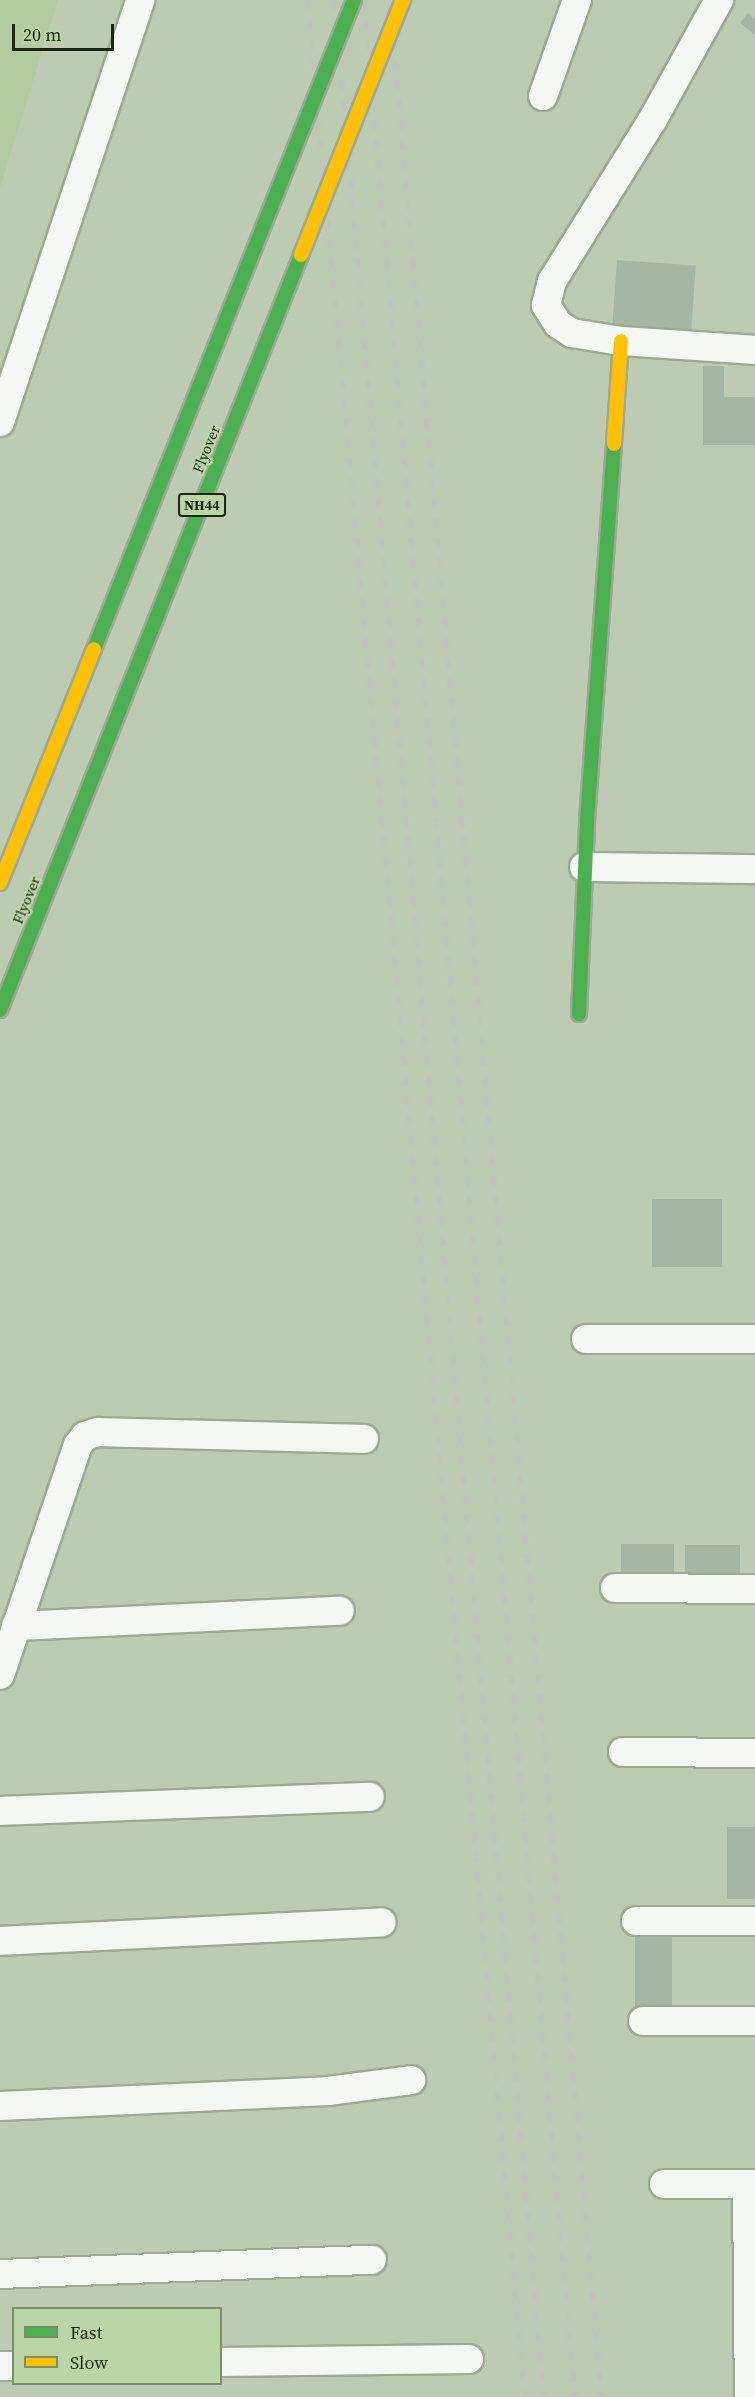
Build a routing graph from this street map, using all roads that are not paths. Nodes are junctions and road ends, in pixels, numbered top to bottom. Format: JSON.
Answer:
{"nodes":[{"id":1,"x":140,"y":0,"type":"edge"},
{"id":2,"x":354,"y":0,"type":"edge"},
{"id":3,"x":403,"y":0,"type":"edge"},
{"id":4,"x":577,"y":0,"type":"edge"},
{"id":5,"x":719,"y":0,"type":"edge"},
{"id":6,"x":543,"y":96,"type":"dead end"},
{"id":7,"x":621,"y":341,"type":"junction"},
{"id":8,"x":755,"y":350,"type":"edge"},
{"id":9,"x":0,"y":422,"type":"edge"},
{"id":10,"x":584,"y":867,"type":"junction"},
{"id":11,"x":755,"y":869,"type":"edge"},
{"id":12,"x":0,"y":883,"type":"edge"},
{"id":13,"x":0,"y":1010,"type":"edge"},
{"id":14,"x":579,"y":1014,"type":"dead end"},
{"id":15,"x":586,"y":1339,"type":"dead end"},
{"id":16,"x":755,"y":1340,"type":"edge"},
{"id":17,"x":364,"y":1439,"type":"dead end"},
{"id":18,"x":615,"y":1588,"type":"dead end"},
{"id":19,"x":755,"y":1589,"type":"edge"},
{"id":20,"x":340,"y":1611,"type":"dead end"},
{"id":21,"x":16,"y":1626,"type":"junction"},
{"id":22,"x":0,"y":1675,"type":"edge"},
{"id":23,"x":623,"y":1752,"type":"dead end"},
{"id":24,"x":755,"y":1753,"type":"edge"},
{"id":25,"x":370,"y":1797,"type":"dead end"},
{"id":26,"x":0,"y":1811,"type":"edge"},
{"id":27,"x":636,"y":1921,"type":"dead end"},
{"id":28,"x":755,"y":1921,"type":"edge"},
{"id":29,"x":382,"y":1922,"type":"dead end"},
{"id":30,"x":0,"y":1941,"type":"edge"},
{"id":31,"x":643,"y":2021,"type":"dead end"},
{"id":32,"x":755,"y":2021,"type":"edge"},
{"id":33,"x":411,"y":2080,"type":"dead end"},
{"id":34,"x":0,"y":2106,"type":"edge"},
{"id":35,"x":664,"y":2184,"type":"dead end"},
{"id":36,"x":751,"y":2184,"type":"edge"},
{"id":37,"x":372,"y":2260,"type":"dead end"},
{"id":38,"x":0,"y":2274,"type":"edge"},
{"id":39,"x":469,"y":2359,"type":"dead end"},
{"id":40,"x":222,"y":2362,"type":"edge"},
{"id":41,"x":749,"y":2397,"type":"edge"}],
"edges":[{"from":1,"to":9,"type":"street"},
{"from":2,"to":12,"type":"main road","name":"Flyover","number":"NH44","bridge":true},
{"from":3,"to":13,"type":"main road","name":"Flyover","number":"NH44","bridge":true},
{"from":4,"to":6,"type":"street"},
{"from":5,"to":7,"type":"street"},
{"from":7,"to":8,"type":"street"},
{"from":7,"to":10,"type":"main road"},
{"from":10,"to":11,"type":"street"},
{"from":10,"to":14,"type":"main road"},
{"from":15,"to":16,"type":"street"},
{"from":17,"to":21,"type":"street"},
{"from":18,"to":19,"type":"street"},
{"from":20,"to":21,"type":"street"},
{"from":21,"to":22,"type":"street"},
{"from":23,"to":24,"type":"street"},
{"from":25,"to":26,"type":"street"},
{"from":27,"to":28,"type":"street"},
{"from":29,"to":30,"type":"street"},
{"from":31,"to":32,"type":"street"},
{"from":33,"to":34,"type":"street"},
{"from":35,"to":36,"type":"street"},
{"from":36,"to":41,"type":"street"},
{"from":37,"to":38,"type":"street"},
{"from":39,"to":40,"type":"street"}]}
